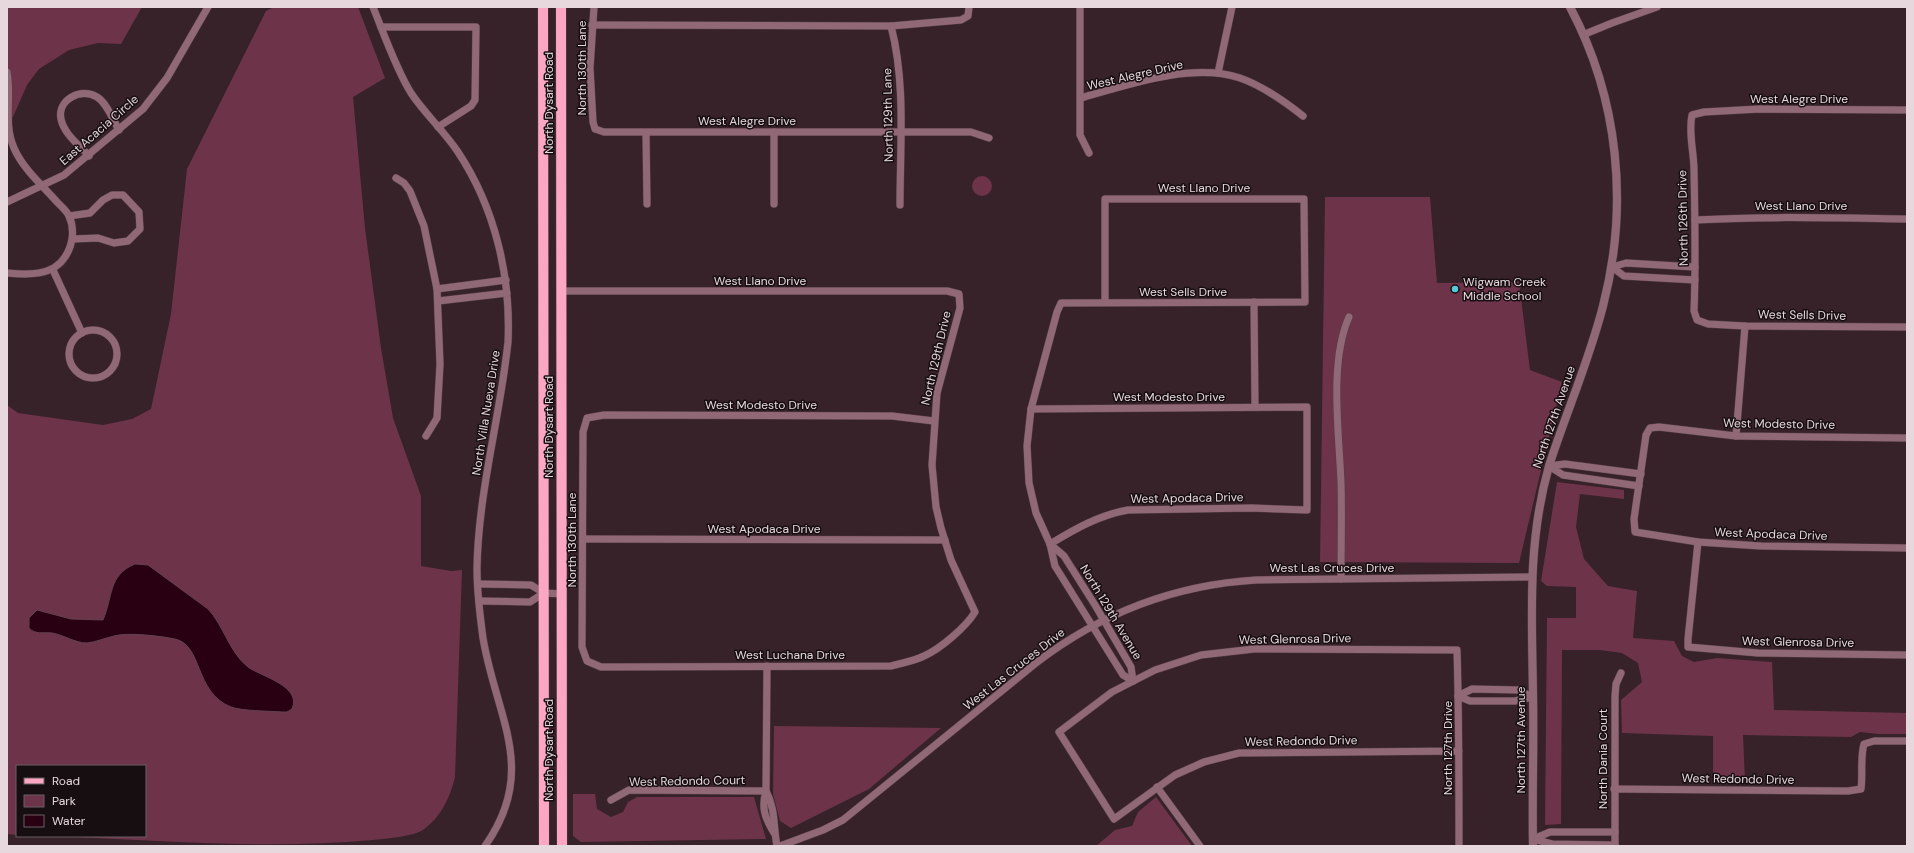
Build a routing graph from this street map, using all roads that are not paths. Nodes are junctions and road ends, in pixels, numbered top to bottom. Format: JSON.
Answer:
{"nodes":[{"id":1,"x":208,"y":7,"type":"edge"},
{"id":2,"x":373,"y":7,"type":"edge"},
{"id":3,"x":543,"y":7,"type":"edge"},
{"id":4,"x":561,"y":7,"type":"edge"},
{"id":5,"x":594,"y":7,"type":"edge"},
{"id":6,"x":969,"y":7,"type":"edge"},
{"id":7,"x":1080,"y":7,"type":"edge"},
{"id":8,"x":1232,"y":7,"type":"edge"},
{"id":9,"x":1570,"y":7,"type":"edge"},
{"id":10,"x":1657,"y":7,"type":"edge"},
{"id":11,"x":592,"y":25,"type":"junction"},
{"id":12,"x":891,"y":26,"type":"junction"},
{"id":13,"x":382,"y":27,"type":"junction"},
{"id":14,"x":1585,"y":34,"type":"junction"},
{"id":15,"x":7,"y":72,"type":"edge"},
{"id":16,"x":1218,"y":73,"type":"junction"},
{"id":17,"x":1080,"y":98,"type":"junction"},
{"id":18,"x":1907,"y":110,"type":"edge"},
{"id":19,"x":1692,"y":115,"type":"joint"},
{"id":20,"x":1302,"y":116,"type":"dead end"},
{"id":21,"x":438,"y":127,"type":"junction"},
{"id":22,"x":595,"y":129,"type":"joint"},
{"id":23,"x":119,"y":130,"type":"junction"},
{"id":24,"x":774,"y":132,"type":"junction"},
{"id":25,"x":900,"y":132,"type":"junction"},
{"id":26,"x":646,"y":133,"type":"junction"},
{"id":27,"x":989,"y":138,"type":"dead end"},
{"id":28,"x":1089,"y":153,"type":"dead end"},
{"id":29,"x":89,"y":156,"type":"junction"},
{"id":30,"x":396,"y":178,"type":"dead end"},
{"id":31,"x":43,"y":186,"type":"junction"},
{"id":32,"x":7,"y":202,"type":"edge"},
{"id":33,"x":647,"y":204,"type":"dead end"},
{"id":34,"x":774,"y":204,"type":"dead end"},
{"id":35,"x":900,"y":205,"type":"dead end"},
{"id":36,"x":69,"y":216,"type":"junction"},
{"id":37,"x":1907,"y":219,"type":"edge"},
{"id":38,"x":1695,"y":220,"type":"junction"},
{"id":39,"x":73,"y":239,"type":"junction"},
{"id":40,"x":1612,"y":267,"type":"junction"},
{"id":41,"x":1695,"y":267,"type":"junction"},
{"id":42,"x":53,"y":270,"type":"junction"},
{"id":43,"x":7,"y":273,"type":"edge"},
{"id":44,"x":506,"y":280,"type":"junction"},
{"id":45,"x":1695,"y":280,"type":"junction"},
{"id":46,"x":437,"y":289,"type":"junction"},
{"id":47,"x":562,"y":290,"type":"junction"},
{"id":48,"x":507,"y":293,"type":"junction"},
{"id":49,"x":958,"y":294,"type":"joint"},
{"id":50,"x":438,"y":301,"type":"junction"},
{"id":51,"x":1254,"y":302,"type":"junction"},
{"id":52,"x":1305,"y":302,"type":"joint"},
{"id":53,"x":1061,"y":303,"type":"joint"},
{"id":54,"x":1105,"y":303,"type":"junction"},
{"id":55,"x":1349,"y":317,"type":"dead end"},
{"id":56,"x":1697,"y":320,"type":"joint"},
{"id":57,"x":1745,"y":326,"type":"junction"},
{"id":58,"x":1907,"y":327,"type":"edge"},
{"id":59,"x":82,"y":333,"type":"junction"},
{"id":60,"x":1254,"y":407,"type":"junction"},
{"id":61,"x":1031,"y":409,"type":"junction"},
{"id":62,"x":587,"y":418,"type":"joint"},
{"id":63,"x":934,"y":421,"type":"junction"},
{"id":64,"x":426,"y":436,"type":"dead end"},
{"id":65,"x":1736,"y":436,"type":"junction"},
{"id":66,"x":1907,"y":438,"type":"edge"},
{"id":67,"x":1549,"y":466,"type":"junction"},
{"id":68,"x":1641,"y":474,"type":"junction"},
{"id":69,"x":1639,"y":486,"type":"junction"},
{"id":70,"x":1307,"y":510,"type":"joint"},
{"id":71,"x":584,"y":539,"type":"junction"},
{"id":72,"x":945,"y":540,"type":"junction"},
{"id":73,"x":1698,"y":542,"type":"junction"},
{"id":74,"x":1050,"y":544,"type":"junction"},
{"id":75,"x":1907,"y":548,"type":"edge"},
{"id":76,"x":1531,"y":577,"type":"junction"},
{"id":77,"x":1341,"y":579,"type":"junction"},
{"id":78,"x":478,"y":584,"type":"junction"},
{"id":79,"x":544,"y":593,"type":"junction"},
{"id":80,"x":562,"y":594,"type":"junction"},
{"id":81,"x":479,"y":601,"type":"junction"},
{"id":82,"x":974,"y":612,"type":"joint"},
{"id":83,"x":1104,"y":620,"type":"junction"},
{"id":84,"x":1093,"y":626,"type":"junction"},
{"id":85,"x":1457,"y":650,"type":"joint"},
{"id":86,"x":1907,"y":655,"type":"edge"},
{"id":87,"x":587,"y":661,"type":"joint"},
{"id":88,"x":768,"y":666,"type":"junction"},
{"id":89,"x":1621,"y":672,"type":"dead end"},
{"id":90,"x":1133,"y":681,"type":"junction"},
{"id":91,"x":1458,"y":696,"type":"junction"},
{"id":92,"x":1533,"y":697,"type":"junction"},
{"id":93,"x":1907,"y":742,"type":"edge"},
{"id":94,"x":1459,"y":751,"type":"junction"},
{"id":95,"x":1157,"y":786,"type":"junction"},
{"id":96,"x":1614,"y":789,"type":"junction"},
{"id":97,"x":766,"y":791,"type":"junction"},
{"id":98,"x":611,"y":800,"type":"dead end"},
{"id":99,"x":773,"y":808,"type":"junction"},
{"id":100,"x":764,"y":810,"type":"junction"},
{"id":101,"x":1114,"y":819,"type":"joint"},
{"id":102,"x":1614,"y":832,"type":"junction"},
{"id":103,"x":774,"y":833,"type":"junction"},
{"id":104,"x":1533,"y":842,"type":"edge"},
{"id":105,"x":1614,"y":845,"type":"edge"},
{"id":106,"x":484,"y":846,"type":"edge"},
{"id":107,"x":544,"y":846,"type":"edge"},
{"id":108,"x":562,"y":846,"type":"edge"},
{"id":109,"x":777,"y":846,"type":"edge"},
{"id":110,"x":780,"y":846,"type":"edge"},
{"id":111,"x":1200,"y":846,"type":"edge"},
{"id":112,"x":1459,"y":846,"type":"edge"}],
"edges":[{"from":1,"to":23,"type":"street","name":"East Acacia Circle"},
{"from":2,"to":13,"type":"street","name":"North Villa Nueva Drive"},
{"from":3,"to":79,"type":"main road","name":"North Dysart Road"},
{"from":4,"to":47,"type":"main road","name":"North Dysart Road"},
{"from":5,"to":11,"type":"street","name":"North 130th Lane"},
{"from":6,"to":12,"type":"street"},
{"from":7,"to":17,"type":"street"},
{"from":8,"to":16,"type":"street"},
{"from":9,"to":14,"type":"street","name":"North 127th Avenue"},
{"from":10,"to":14,"type":"street"},
{"from":11,"to":12,"type":"street"},
{"from":11,"to":22,"type":"street","name":"North 130th Lane"},
{"from":12,"to":25,"type":"street","name":"North 129th Lane"},
{"from":13,"to":21,"type":"street","name":"North Villa Nueva Drive"},
{"from":13,"to":21,"type":"street"},
{"from":14,"to":40,"type":"street","name":"North 127th Avenue"},
{"from":15,"to":31,"type":"street"},
{"from":16,"to":17,"type":"street","name":"West Alegre Drive"},
{"from":16,"to":20,"type":"street","name":"West Alegre Drive"},
{"from":17,"to":28,"type":"street"},
{"from":18,"to":19,"type":"street","name":"West Alegre Drive"},
{"from":19,"to":38,"type":"street","name":"North 126th Drive"},
{"from":21,"to":44,"type":"street","name":"North Villa Nueva Drive"},
{"from":22,"to":26,"type":"street","name":"West Alegre Drive"},
{"from":23,"to":29,"type":"street","name":"East Acacia Circle"},
{"from":23,"to":29,"type":"street"},
{"from":24,"to":25,"type":"street","name":"West Alegre Drive"},
{"from":24,"to":26,"type":"street","name":"West Alegre Drive"},
{"from":24,"to":34,"type":"street"},
{"from":25,"to":27,"type":"street","name":"West Alegre Drive"},
{"from":25,"to":35,"type":"street","name":"North 129th Lane"},
{"from":26,"to":33,"type":"street"},
{"from":29,"to":31,"type":"street","name":"East Acacia Circle"},
{"from":30,"to":46,"type":"street"},
{"from":31,"to":32,"type":"street","name":"East Acacia Circle"},
{"from":31,"to":36,"type":"street"},
{"from":36,"to":39,"type":"street"},
{"from":36,"to":39,"type":"street"},
{"from":37,"to":38,"type":"street","name":"West Llano Drive"},
{"from":38,"to":41,"type":"street","name":"North 126th Drive"},
{"from":39,"to":42,"type":"street"},
{"from":40,"to":41,"type":"street"},
{"from":40,"to":45,"type":"street"},
{"from":40,"to":67,"type":"street","name":"North 127th Avenue"},
{"from":41,"to":45,"type":"street","name":"North 126th Drive"},
{"from":42,"to":43,"type":"street"},
{"from":42,"to":59,"type":"street"},
{"from":44,"to":46,"type":"street"},
{"from":44,"to":48,"type":"street","name":"North Villa Nueva Drive"},
{"from":45,"to":56,"type":"street","name":"North 126th Drive"},
{"from":46,"to":50,"type":"street"},
{"from":47,"to":49,"type":"street","name":"West Llano Drive"},
{"from":47,"to":80,"type":"main road","name":"North Dysart Road"},
{"from":48,"to":50,"type":"street"},
{"from":48,"to":78,"type":"street","name":"North Villa Nueva Drive"},
{"from":49,"to":63,"type":"street","name":"North 129th Drive"},
{"from":50,"to":64,"type":"street"},
{"from":51,"to":52,"type":"street","name":"West Sells Drive"},
{"from":51,"to":54,"type":"street","name":"West Sells Drive"},
{"from":51,"to":60,"type":"street"},
{"from":52,"to":54,"type":"street","name":"West Llano Drive"},
{"from":53,"to":54,"type":"street","name":"West Sells Drive"},
{"from":53,"to":61,"type":"street","name":"North 129th Avenue"},
{"from":55,"to":77,"type":"street"},
{"from":56,"to":57,"type":"street","name":"West Sells Drive"},
{"from":57,"to":58,"type":"street","name":"West Sells Drive"},
{"from":57,"to":65,"type":"street"},
{"from":59,"to":59,"type":"street"},
{"from":60,"to":61,"type":"street","name":"West Modesto Drive"},
{"from":60,"to":70,"type":"street","name":"West Modesto Drive"},
{"from":61,"to":74,"type":"street","name":"North 129th Avenue"},
{"from":62,"to":63,"type":"street","name":"West Modesto Drive"},
{"from":62,"to":71,"type":"street","name":"North 130th Lane"},
{"from":63,"to":72,"type":"street","name":"North 129th Drive"},
{"from":65,"to":66,"type":"street","name":"West Modesto Drive"},
{"from":65,"to":68,"type":"street","name":"West Modesto Drive"},
{"from":67,"to":68,"type":"street"},
{"from":67,"to":69,"type":"street"},
{"from":67,"to":76,"type":"street","name":"North 127th Avenue"},
{"from":68,"to":69,"type":"street"},
{"from":69,"to":73,"type":"street","name":"West Apodaca Drive"},
{"from":70,"to":74,"type":"street","name":"West Apodaca Drive"},
{"from":71,"to":72,"type":"street","name":"West Apodaca Drive"},
{"from":71,"to":87,"type":"street","name":"North 130th Lane"},
{"from":72,"to":82,"type":"street","name":"North 129th Drive"},
{"from":73,"to":75,"type":"street","name":"West Apodaca Drive"},
{"from":73,"to":86,"type":"street","name":"West Glenrosa Drive"},
{"from":74,"to":83,"type":"street","name":"North 129th Avenue"},
{"from":74,"to":84,"type":"street","name":"North 129th Avenue"},
{"from":76,"to":77,"type":"street","name":"West Las Cruces Drive"},
{"from":76,"to":92,"type":"street","name":"North 127th Avenue"},
{"from":77,"to":83,"type":"street","name":"West Las Cruces Drive"},
{"from":78,"to":79,"type":"street"},
{"from":78,"to":81,"type":"street","name":"North Villa Nueva Drive"},
{"from":79,"to":80,"type":"street"},
{"from":79,"to":81,"type":"street"},
{"from":79,"to":107,"type":"main road","name":"North Dysart Road"},
{"from":80,"to":108,"type":"main road","name":"North Dysart Road"},
{"from":81,"to":106,"type":"street","name":"North Villa Nueva Drive"},
{"from":82,"to":88,"type":"street","name":"West Luchana Drive"},
{"from":83,"to":84,"type":"street","name":"West Las Cruces Drive"},
{"from":83,"to":90,"type":"street","name":"North 129th Avenue"},
{"from":84,"to":90,"type":"street","name":"North 129th Avenue"},
{"from":84,"to":110,"type":"street","name":"West Las Cruces Drive"},
{"from":85,"to":90,"type":"street","name":"West Glenrosa Drive"},
{"from":85,"to":91,"type":"street","name":"North 127th Drive"},
{"from":87,"to":88,"type":"street","name":"West Luchana Drive"},
{"from":88,"to":97,"type":"street"},
{"from":89,"to":96,"type":"street","name":"North Dania Court"},
{"from":90,"to":101,"type":"street","name":"West Glenrosa Drive"},
{"from":91,"to":92,"type":"street"},
{"from":91,"to":92,"type":"street"},
{"from":91,"to":94,"type":"street","name":"North 127th Drive"},
{"from":92,"to":104,"type":"street","name":"North 127th Avenue"},
{"from":93,"to":96,"type":"street","name":"West Redondo Drive"},
{"from":94,"to":95,"type":"street","name":"West Redondo Drive"},
{"from":94,"to":112,"type":"street","name":"North 127th Drive"},
{"from":95,"to":101,"type":"street","name":"West Redondo Drive"},
{"from":95,"to":111,"type":"street"},
{"from":96,"to":102,"type":"street","name":"North Dania Court"},
{"from":97,"to":98,"type":"street","name":"West Redondo Court"},
{"from":97,"to":99,"type":"street"},
{"from":97,"to":100,"type":"street"},
{"from":99,"to":100,"type":"street"},
{"from":99,"to":103,"type":"street"},
{"from":100,"to":103,"type":"street"},
{"from":102,"to":104,"type":"street"},
{"from":102,"to":105,"type":"street","name":"North Dania Court"},
{"from":103,"to":109,"type":"street"},
{"from":104,"to":105,"type":"street"}]}
